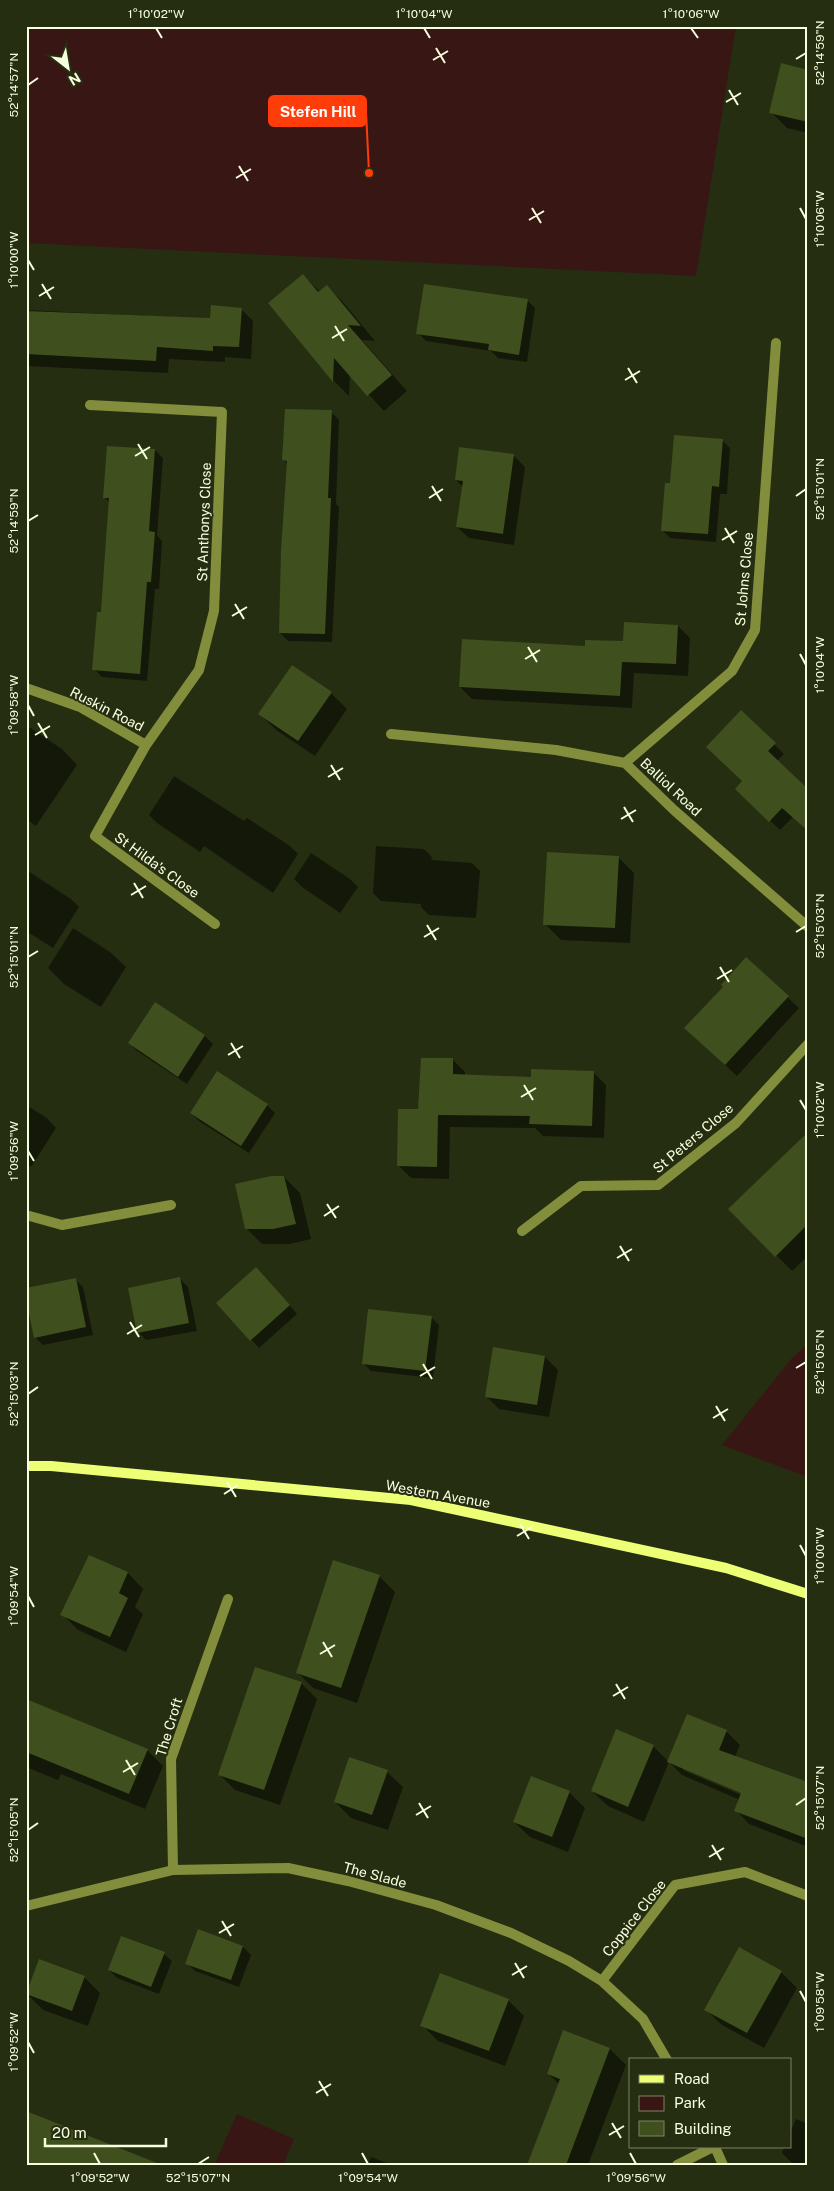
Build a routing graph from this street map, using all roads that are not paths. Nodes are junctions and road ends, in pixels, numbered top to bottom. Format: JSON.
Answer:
{"nodes":[{"id":1,"x":776,"y":343,"type":"dead end"},
{"id":2,"x":90,"y":405,"type":"dead end"},
{"id":3,"x":26,"y":688,"type":"edge"},
{"id":4,"x":391,"y":734,"type":"dead end"},
{"id":5,"x":146,"y":745,"type":"junction"},
{"id":6,"x":625,"y":763,"type":"junction"},
{"id":7,"x":215,"y":924,"type":"dead end"},
{"id":8,"x":808,"y":927,"type":"edge"},
{"id":9,"x":808,"y":1044,"type":"edge"},
{"id":10,"x":172,"y":1205,"type":"dead end"},
{"id":11,"x":26,"y":1215,"type":"edge"},
{"id":12,"x":522,"y":1231,"type":"dead end"},
{"id":13,"x":26,"y":1466,"type":"edge"},
{"id":14,"x":808,"y":1594,"type":"edge"},
{"id":15,"x":228,"y":1599,"type":"dead end"},
{"id":16,"x":173,"y":1870,"type":"junction"},
{"id":17,"x":808,"y":1896,"type":"edge"},
{"id":18,"x":26,"y":1906,"type":"edge"},
{"id":19,"x":602,"y":1981,"type":"junction"},
{"id":20,"x":666,"y":2058,"type":"edge"},
{"id":21,"x":712,"y":2148,"type":"edge"},
{"id":22,"x":714,"y":2148,"type":"edge"},
{"id":23,"x":677,"y":2165,"type":"edge"},
{"id":24,"x":723,"y":2165,"type":"edge"}],
"edges":[{"from":1,"to":6,"type":"street","name":"St Johns Close"},
{"from":2,"to":5,"type":"street","name":"St Anthonys Close"},
{"from":3,"to":5,"type":"street","name":"Ruskin Road"},
{"from":4,"to":6,"type":"street","name":"Balliol Road"},
{"from":5,"to":7,"type":"street","name":"St Hilda's Close"},
{"from":6,"to":8,"type":"street","name":"Balliol Road"},
{"from":9,"to":12,"type":"street","name":"St Peters Close"},
{"from":10,"to":11,"type":"street"},
{"from":13,"to":14,"type":"street","name":"Western Avenue"},
{"from":15,"to":16,"type":"street","name":"The Croft"},
{"from":16,"to":18,"type":"street","name":"The Slade"},
{"from":16,"to":19,"type":"street","name":"The Slade"},
{"from":17,"to":19,"type":"street","name":"Coppice Close"},
{"from":19,"to":20,"type":"street","name":"The Slade"},
{"from":21,"to":23,"type":"street"},
{"from":22,"to":24,"type":"street"}]}
